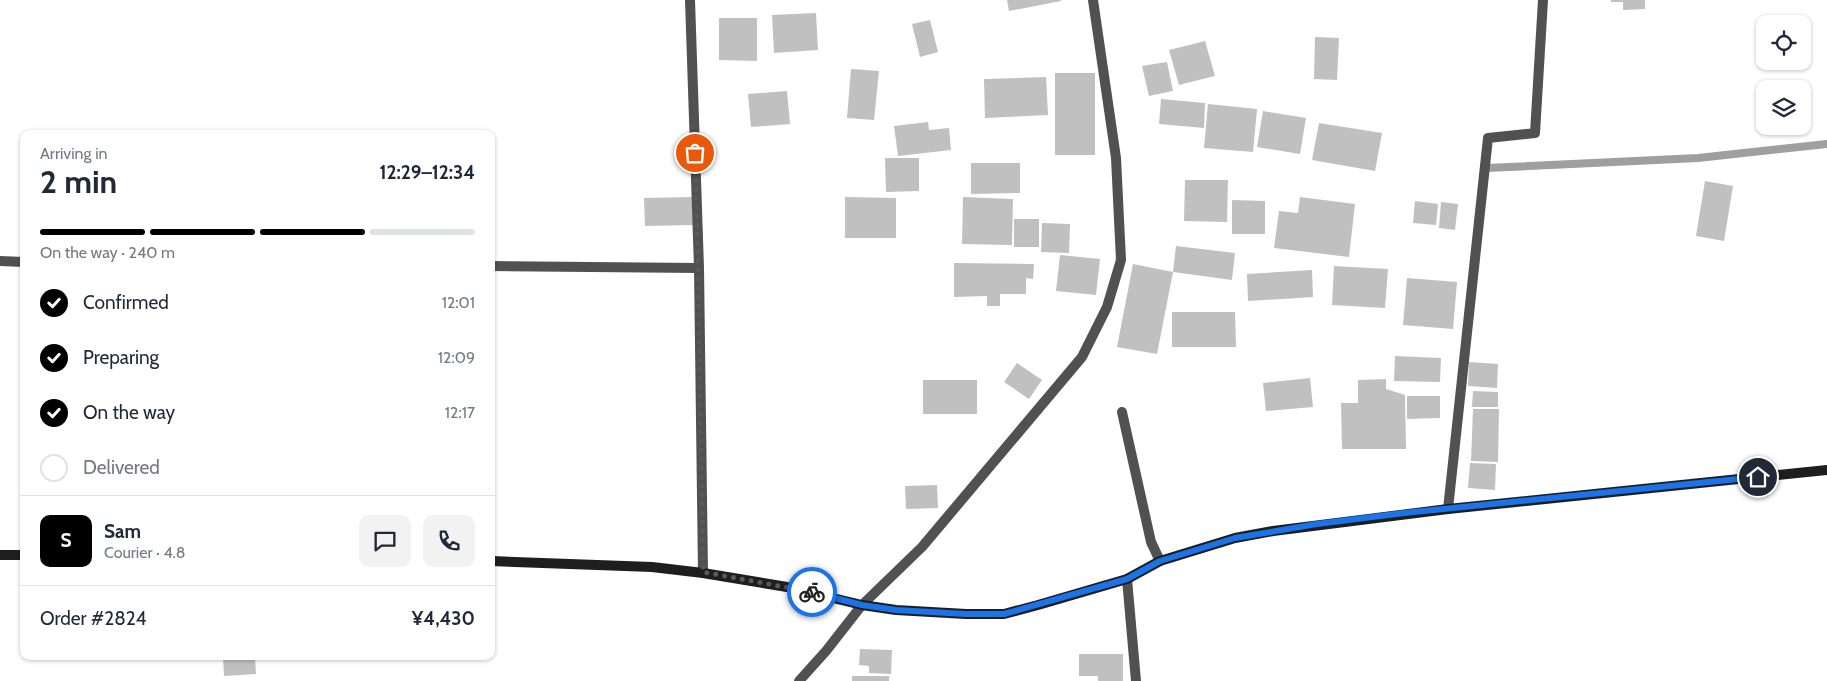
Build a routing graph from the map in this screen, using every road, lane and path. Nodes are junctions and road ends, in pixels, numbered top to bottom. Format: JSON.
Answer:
{"nodes":[{"id":1,"x":690,"y":0,"type":"edge"},
{"id":2,"x":1093,"y":0,"type":"edge"},
{"id":3,"x":1544,"y":0,"type":"edge"},
{"id":4,"x":0,"y":261,"type":"edge"},
{"id":5,"x":20,"y":262,"type":"edge"},
{"id":6,"x":495,"y":266,"type":"edge"},
{"id":7,"x":698,"y":268,"type":"junction"},
{"id":8,"x":1122,"y":412,"type":"dead end"},
{"id":9,"x":1827,"y":470,"type":"edge"},
{"id":10,"x":1448,"y":508,"type":"junction"},
{"id":11,"x":0,"y":555,"type":"edge"},
{"id":12,"x":20,"y":555,"type":"edge"},
{"id":13,"x":495,"y":561,"type":"edge"},
{"id":14,"x":1160,"y":561,"type":"junction"},
{"id":15,"x":703,"y":572,"type":"junction"},
{"id":16,"x":1127,"y":579,"type":"junction"},
{"id":17,"x":862,"y":605,"type":"junction"},
{"id":18,"x":799,"y":681,"type":"edge"},
{"id":19,"x":1136,"y":681,"type":"edge"}],
"edges":[{"from":1,"to":7,"type":"street"},
{"from":2,"to":17,"type":"street"},
{"from":3,"to":10,"type":"street"},
{"from":4,"to":5,"type":"street"},
{"from":6,"to":7,"type":"street"},
{"from":7,"to":15,"type":"street"},
{"from":8,"to":14,"type":"street"},
{"from":9,"to":10,"type":"street"},
{"from":10,"to":14,"type":"street"},
{"from":11,"to":12,"type":"street"},
{"from":13,"to":15,"type":"street"},
{"from":14,"to":16,"type":"street"},
{"from":15,"to":17,"type":"street"},
{"from":16,"to":17,"type":"street"},
{"from":16,"to":19,"type":"street"},
{"from":17,"to":18,"type":"street"}]}
